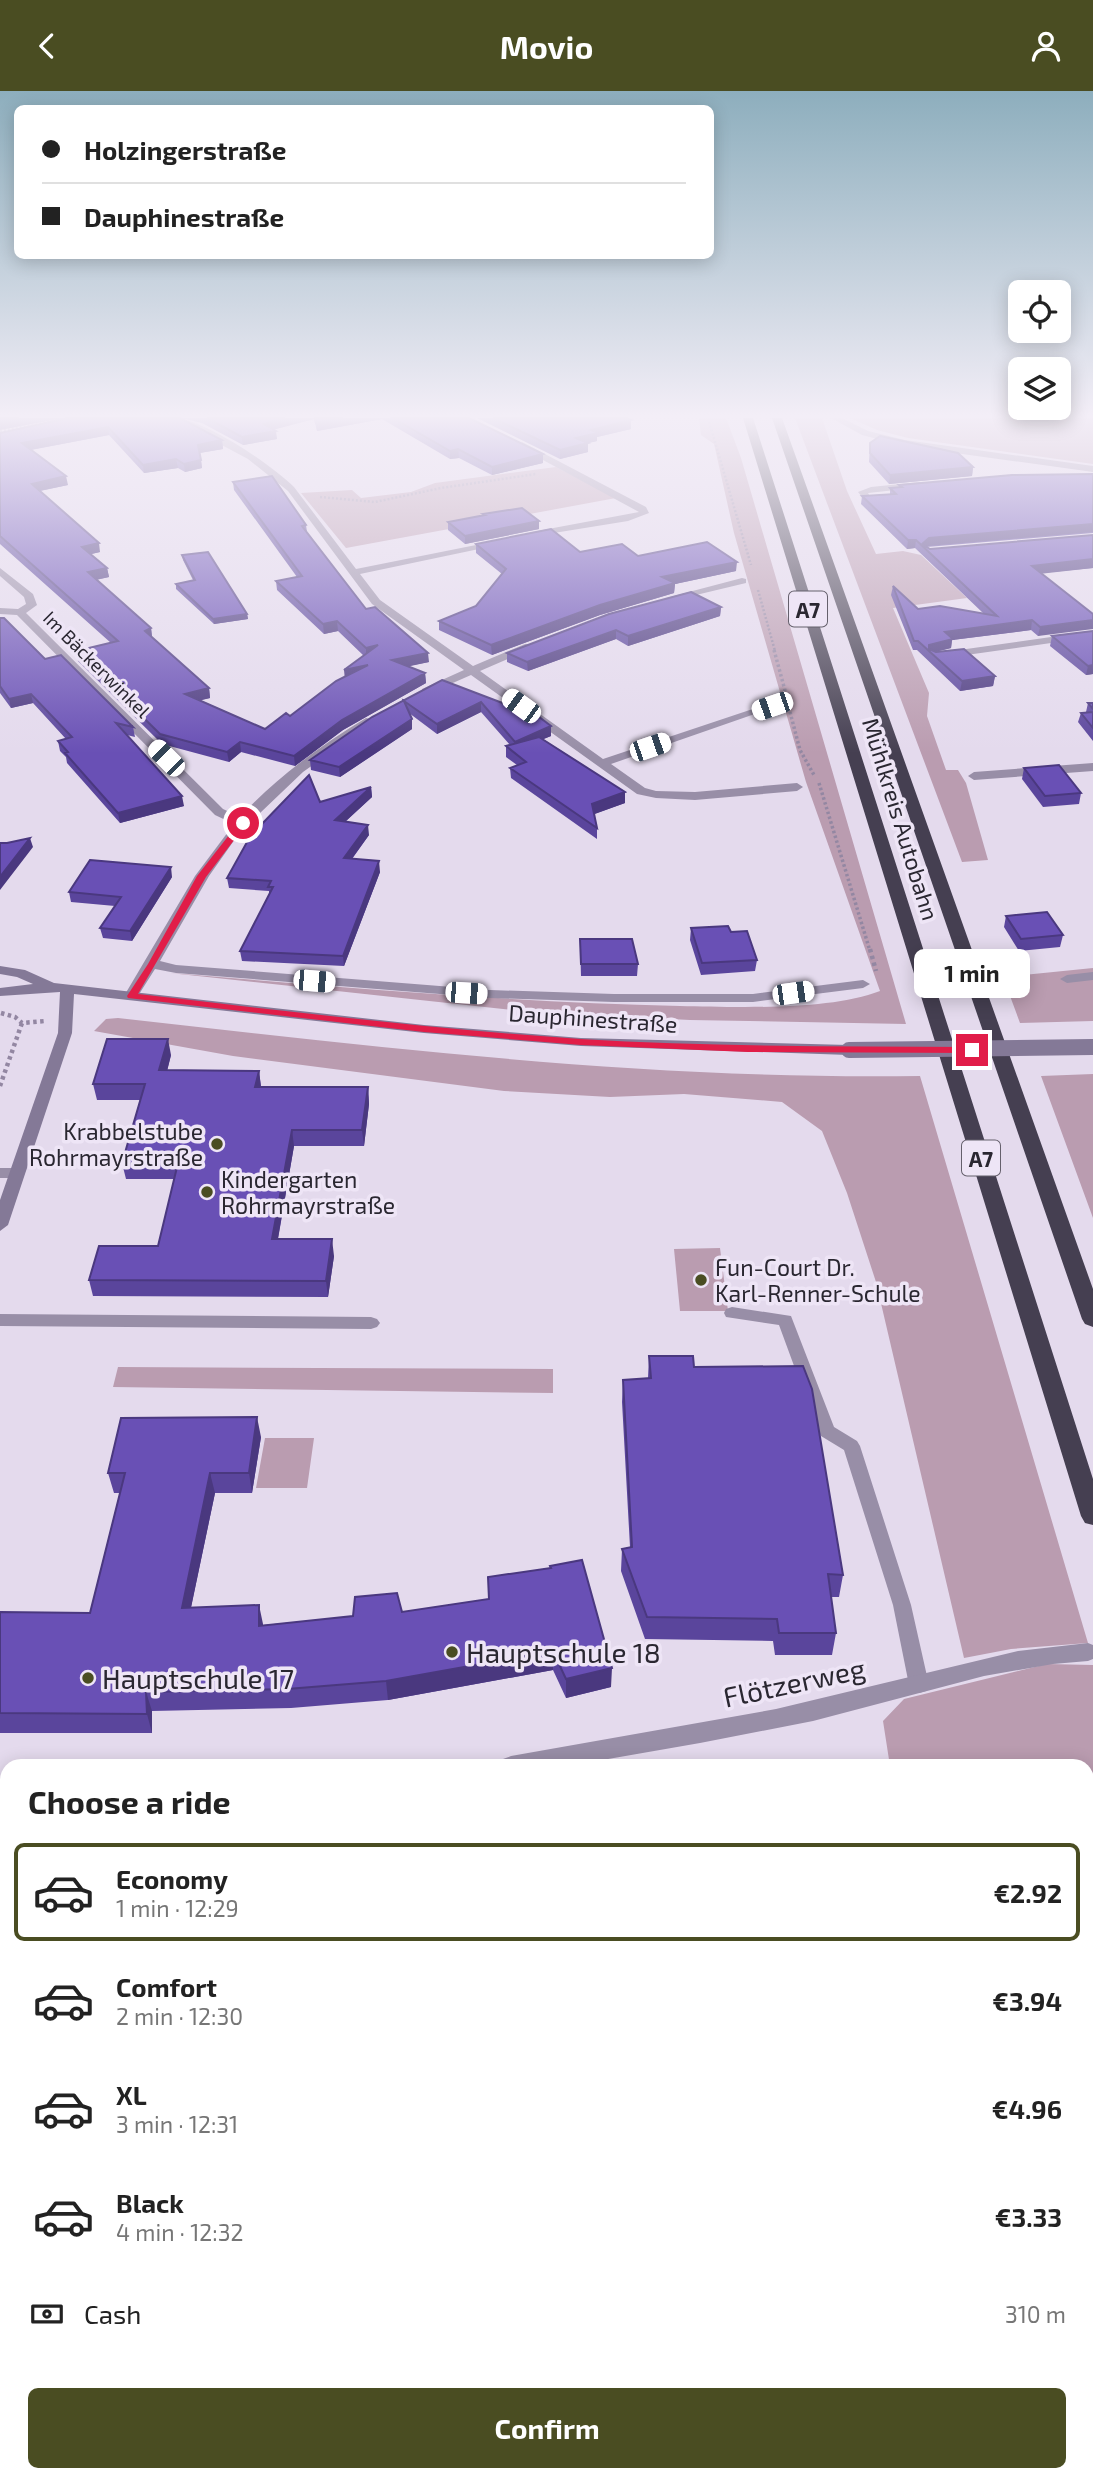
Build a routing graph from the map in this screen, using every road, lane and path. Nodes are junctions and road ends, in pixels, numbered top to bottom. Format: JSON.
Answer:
{"nodes":[{"id":1,"x":322,"y":529,"type":"edge"},
{"id":2,"x":565,"y":529,"type":"edge"},
{"id":3,"x":740,"y":529,"type":"edge"},
{"id":4,"x":783,"y":529,"type":"edge"},
{"id":5,"x":816,"y":529,"type":"edge"},
{"id":6,"x":523,"y":537,"type":"edge"},
{"id":7,"x":511,"y":539,"type":"edge"},
{"id":8,"x":752,"y":569,"type":"dead end"},
{"id":9,"x":0,"y":571,"type":"edge"},
{"id":10,"x":354,"y":572,"type":"junction"},
{"id":11,"x":742,"y":581,"type":"dead end"},
{"id":12,"x":756,"y":582,"type":"dead end"},
{"id":13,"x":658,"y":602,"type":"edge"},
{"id":14,"x":0,"y":611,"type":"edge"},
{"id":15,"x":20,"y":612,"type":"junction"},
{"id":16,"x":1093,"y":634,"type":"edge"},
{"id":17,"x":537,"y":643,"type":"edge"},
{"id":18,"x":934,"y":656,"type":"edge"},
{"id":19,"x":471,"y":670,"type":"junction"},
{"id":20,"x":408,"y":699,"type":"edge"},
{"id":21,"x":772,"y":706,"type":"dead end"},
{"id":22,"x":385,"y":712,"type":"edge"},
{"id":23,"x":602,"y":763,"type":"junction"},
{"id":24,"x":1093,"y":767,"type":"edge"},
{"id":25,"x":974,"y":776,"type":"dead end"},
{"id":26,"x":797,"y":787,"type":"dead end"},
{"id":27,"x":243,"y":823,"type":"junction"},
{"id":28,"x":153,"y":964,"type":"junction"},
{"id":29,"x":0,"y":970,"type":"edge"},
{"id":30,"x":1093,"y":975,"type":"edge"},
{"id":31,"x":1067,"y":979,"type":"dead end"},
{"id":32,"x":863,"y":984,"type":"joint"},
{"id":33,"x":59,"y":988,"type":"junction"},
{"id":34,"x":0,"y":992,"type":"edge"},
{"id":35,"x":131,"y":996,"type":"junction"},
{"id":36,"x":22,"y":1023,"type":"dead end"},
{"id":37,"x":1093,"y":1047,"type":"edge"},
{"id":38,"x":0,"y":1086,"type":"edge"},
{"id":39,"x":0,"y":1173,"type":"edge"},
{"id":40,"x":18,"y":1173,"type":"junction"},
{"id":41,"x":0,"y":1225,"type":"edge"},
{"id":42,"x":732,"y":1313,"type":"dead end"},
{"id":43,"x":1093,"y":1319,"type":"edge"},
{"id":44,"x":0,"y":1320,"type":"edge"},
{"id":45,"x":371,"y":1323,"type":"dead end"},
{"id":46,"x":1093,"y":1515,"type":"edge"},
{"id":47,"x":1088,"y":1652,"type":"dead end"},
{"id":48,"x":919,"y":1685,"type":"junction"},
{"id":49,"x":549,"y":1759,"type":"edge"}],
"edges":[{"from":1,"to":10,"type":"street"},
{"from":2,"to":6,"type":"street"},
{"from":3,"to":8,"type":"path"},
{"from":4,"to":46,"type":"highway","name":"Mühlkreis Autobahn","number":"A7"},
{"from":5,"to":43,"type":"highway","name":"Mühlkreis Autobahn","number":"A7"},
{"from":7,"to":10,"type":"street"},
{"from":9,"to":15,"type":"street","name":"Im Bäckerwinkel"},
{"from":10,"to":19,"type":"street"},
{"from":11,"to":13,"type":"street"},
{"from":12,"to":32,"type":"path"},
{"from":14,"to":15,"type":"street","name":"Im Bäckerwinkel"},
{"from":15,"to":27,"type":"street","name":"Im Bäckerwinkel"},
{"from":16,"to":18,"type":"street"},
{"from":17,"to":19,"type":"street"},
{"from":19,"to":20,"type":"street"},
{"from":19,"to":23,"type":"street"},
{"from":21,"to":23,"type":"street"},
{"from":22,"to":27,"type":"street"},
{"from":23,"to":26,"type":"street"},
{"from":24,"to":25,"type":"street"},
{"from":27,"to":28,"type":"street"},
{"from":28,"to":32,"type":"street","name":"Dauphinestraße"},
{"from":28,"to":35,"type":"street"},
{"from":29,"to":33,"type":"main road","name":"Dauphinestraße"},
{"from":30,"to":31,"type":"street"},
{"from":33,"to":34,"type":"main road","name":"Dauphinestraße"},
{"from":33,"to":35,"type":"main road","name":"Dauphinestraße"},
{"from":33,"to":40,"type":"main road"},
{"from":35,"to":37,"type":"main road","name":"Dauphinestraße","bridge":true},
{"from":36,"to":38,"type":"path"},
{"from":39,"to":40,"type":"lane"},
{"from":40,"to":41,"type":"main road"},
{"from":42,"to":48,"type":"lane"},
{"from":44,"to":45,"type":"street"},
{"from":47,"to":48,"type":"street","name":"Flötzerweg"},
{"from":48,"to":49,"type":"street","name":"Flötzerweg"}]}
